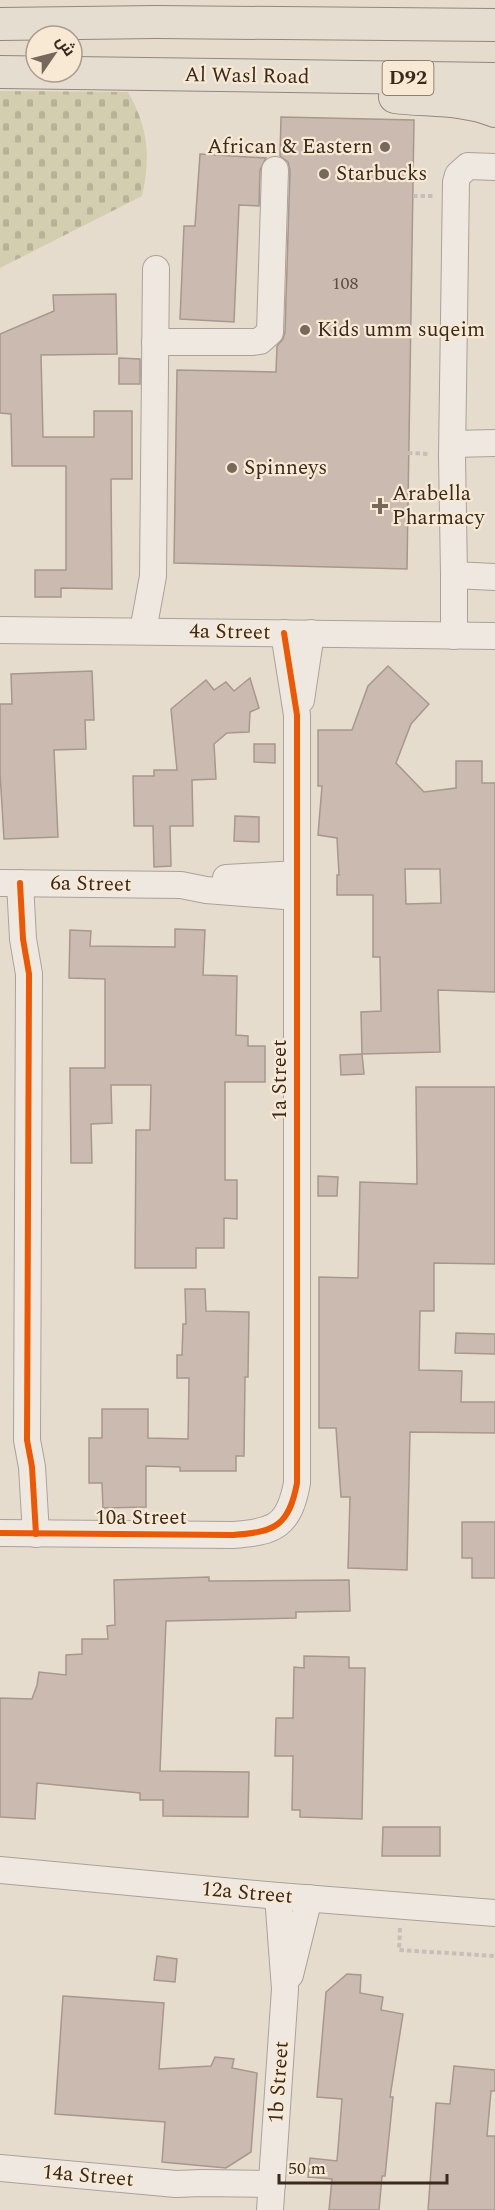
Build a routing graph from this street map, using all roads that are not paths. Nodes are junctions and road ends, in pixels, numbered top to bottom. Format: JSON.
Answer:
{"nodes":[{"id":1,"x":101,"y":0,"type":"edge"},
{"id":2,"x":495,"y":6,"type":"edge"},
{"id":3,"x":156,"y":22,"type":"junction"},
{"id":4,"x":0,"y":24,"type":"edge"},
{"id":5,"x":440,"y":25,"type":"junction"},
{"id":6,"x":495,"y":25,"type":"edge"},
{"id":7,"x":495,"y":60,"type":"edge"},
{"id":8,"x":0,"y":72,"type":"edge"},
{"id":9,"x":271,"y":77,"type":"junction"},
{"id":10,"x":322,"y":77,"type":"junction"},
{"id":11,"x":495,"y":79,"type":"edge"},
{"id":12,"x":495,"y":111,"type":"edge"},
{"id":13,"x":495,"y":167,"type":"edge"},
{"id":14,"x":275,"y":170,"type":"dead end"},
{"id":15,"x":156,"y":270,"type":"dead end"},
{"id":16,"x":155,"y":342,"type":"junction"},
{"id":17,"x":495,"y":443,"type":"edge"},
{"id":18,"x":453,"y":444,"type":"junction"},
{"id":19,"x":454,"y":575,"type":"junction"},
{"id":20,"x":495,"y":577,"type":"edge"},
{"id":21,"x":0,"y":630,"type":"edge"},
{"id":22,"x":153,"y":632,"type":"junction"},
{"id":23,"x":285,"y":633,"type":"junction"},
{"id":24,"x":311,"y":633,"type":"junction"},
{"id":25,"x":454,"y":636,"type":"junction"},
{"id":26,"x":495,"y":636,"type":"edge"},
{"id":27,"x":297,"y":715,"type":"junction"},
{"id":28,"x":20,"y":883,"type":"edge"},
{"id":29,"x":297,"y":886,"type":"junction"},
{"id":30,"x":280,"y":1523,"type":"joint"},
{"id":31,"x":18,"y":1534,"type":"edge"},
{"id":32,"x":0,"y":1870,"type":"edge"},
{"id":33,"x":278,"y":1896,"type":"junction"},
{"id":34,"x":309,"y":1898,"type":"junction"},
{"id":35,"x":494,"y":1913,"type":"edge"},
{"id":36,"x":285,"y":1989,"type":"junction"},
{"id":37,"x":0,"y":2168,"type":"edge"},
{"id":38,"x":271,"y":2199,"type":"edge"}],
"edges":[{"from":1,"to":3,"type":"main road"},
{"from":2,"to":5,"type":"main road"},
{"from":3,"to":4,"type":"main road"},
{"from":3,"to":5,"type":"main road"},
{"from":5,"to":6,"type":"main road"},
{"from":7,"to":9,"type":"main road"},
{"from":8,"to":9,"type":"main road","name":"Al Wasl Road","number":"D92"},
{"from":9,"to":10,"type":"main road","name":"Al Wasl Road","number":"D92"},
{"from":10,"to":11,"type":"main road","name":"Al Wasl Road","number":"D92"},
{"from":10,"to":12,"type":"main road"},
{"from":13,"to":18,"type":"street"},
{"from":14,"to":16,"type":"street"},
{"from":15,"to":16,"type":"street"},
{"from":16,"to":22,"type":"street"},
{"from":17,"to":18,"type":"street"},
{"from":18,"to":19,"type":"street"},
{"from":19,"to":20,"type":"street"},
{"from":19,"to":25,"type":"street"},
{"from":21,"to":22,"type":"street","name":"4a Street"},
{"from":22,"to":23,"type":"street","name":"4a Street"},
{"from":23,"to":24,"type":"street","name":"4a Street"},
{"from":23,"to":27,"type":"street","name":"1a Street"},
{"from":24,"to":25,"type":"street","name":"4a Street"},
{"from":24,"to":27,"type":"street","name":"1a Street"},
{"from":25,"to":26,"type":"street","name":"4a Street"},
{"from":27,"to":29,"type":"street","name":"1a Street"},
{"from":28,"to":29,"type":"street","name":"6a Street"},
{"from":28,"to":31,"type":"street"},
{"from":29,"to":30,"type":"street","name":"1a Street"},
{"from":30,"to":31,"type":"street","name":"10a Street"},
{"from":32,"to":33,"type":"street","name":"12a Street"},
{"from":33,"to":34,"type":"street","name":"12a Street"},
{"from":33,"to":36,"type":"street","name":"1b Street"},
{"from":34,"to":35,"type":"street","name":"12a Street"},
{"from":34,"to":36,"type":"street","name":"1b Street"},
{"from":36,"to":38,"type":"street","name":"1b Street"},
{"from":37,"to":38,"type":"street","name":"14a Street"}]}
